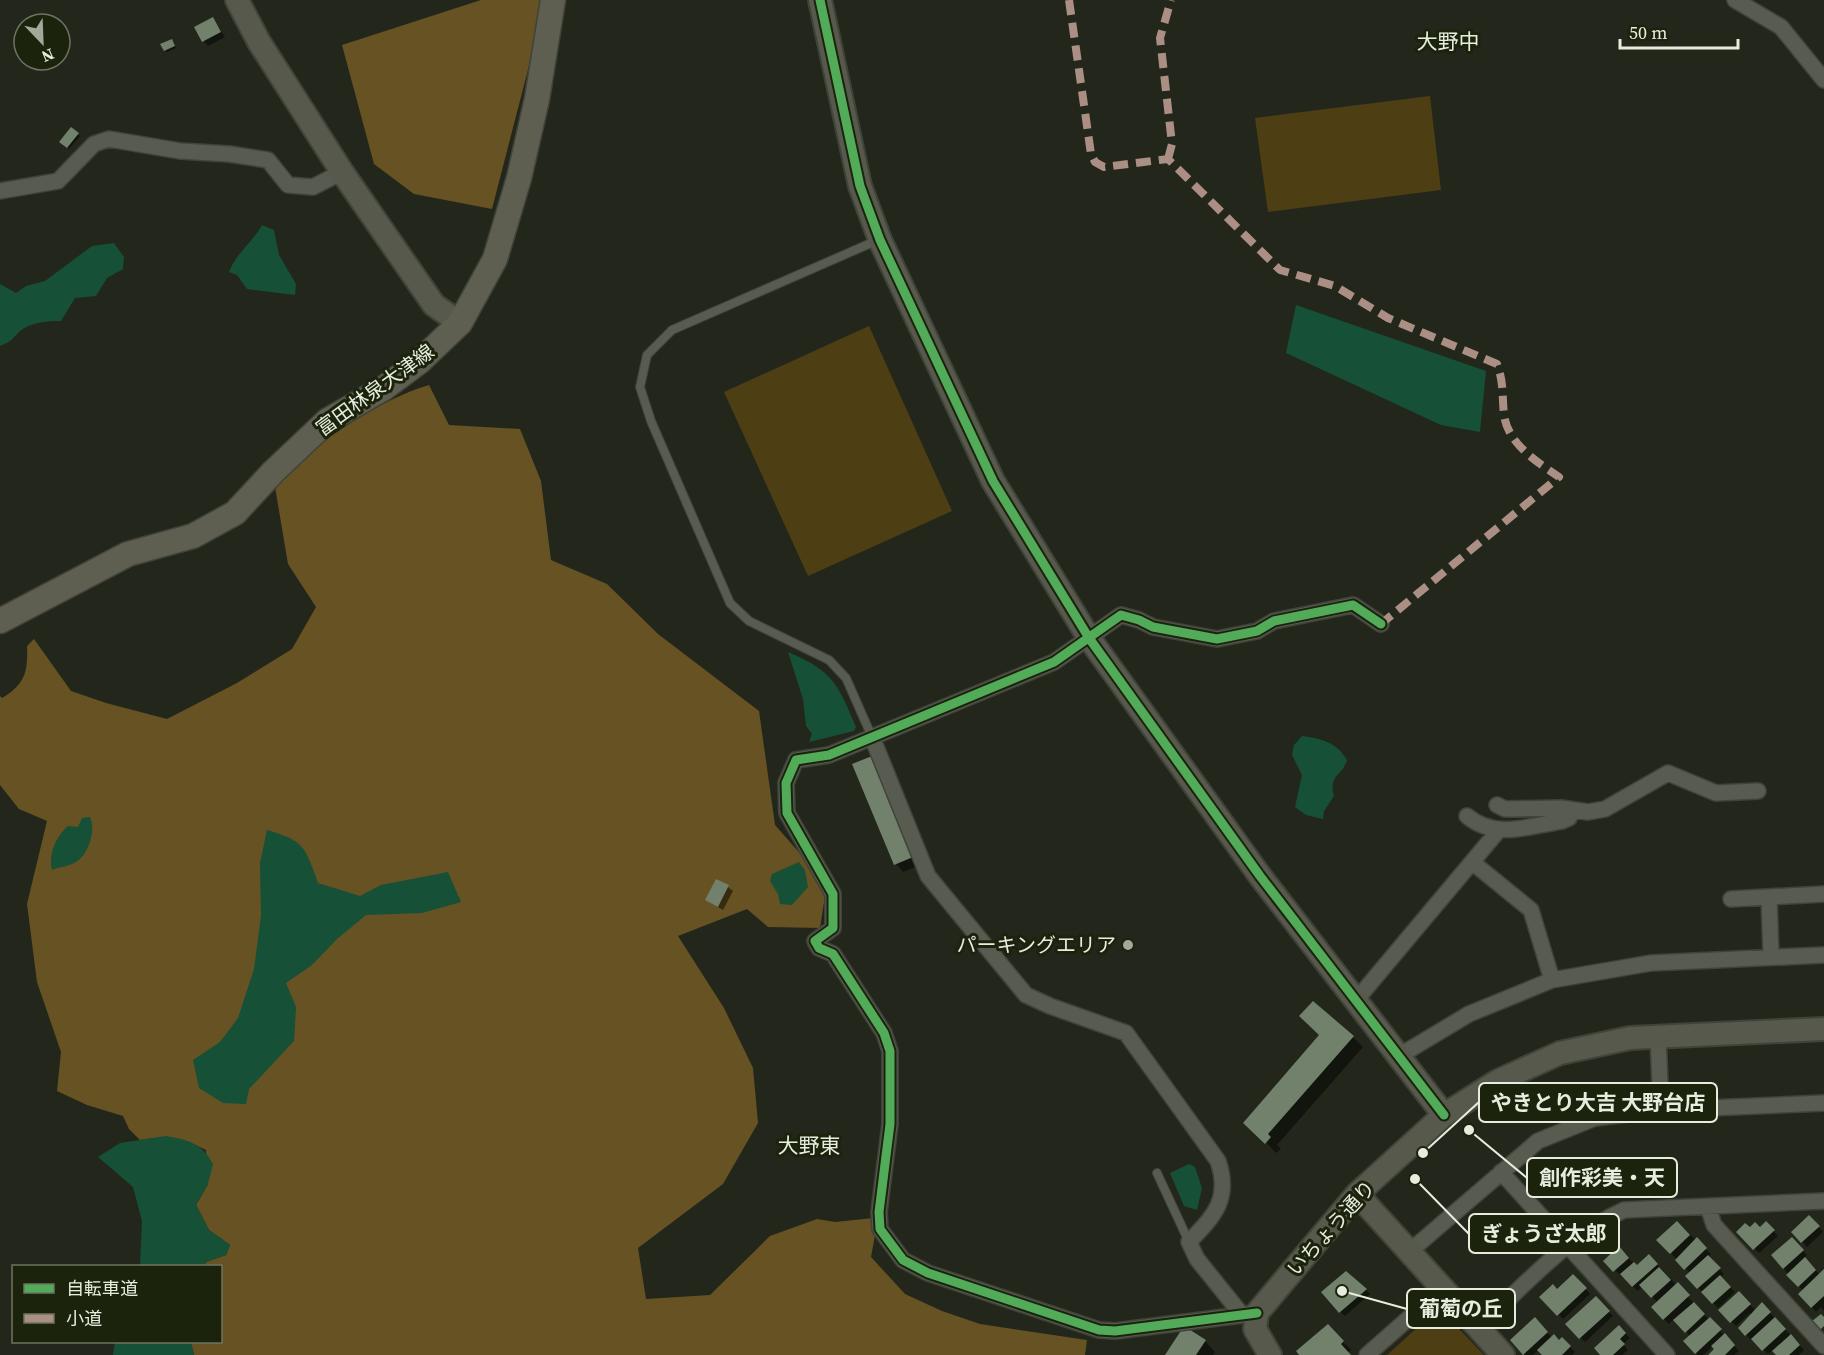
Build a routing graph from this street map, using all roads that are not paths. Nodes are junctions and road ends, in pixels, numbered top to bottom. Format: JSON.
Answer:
{"nodes":[{"id":1,"x":237,"y":0,"type":"edge"},
{"id":2,"x":553,"y":0,"type":"edge"},
{"id":3,"x":820,"y":0,"type":"edge"},
{"id":4,"x":1735,"y":0,"type":"edge"},
{"id":5,"x":1824,"y":80,"type":"edge"},
{"id":6,"x":342,"y":172,"type":"junction"},
{"id":7,"x":0,"y":192,"type":"edge"},
{"id":8,"x":880,"y":240,"type":"junction"},
{"id":9,"x":460,"y":323,"type":"junction"},
{"id":10,"x":0,"y":621,"type":"edge"},
{"id":11,"x":1381,"y":624,"type":"dead end"},
{"id":12,"x":1089,"y":638,"type":"junction"},
{"id":13,"x":872,"y":737,"type":"junction"},
{"id":14,"x":1758,"y":791,"type":"dead end"},
{"id":15,"x":1497,"y":805,"type":"dead end"},
{"id":16,"x":1571,"y":812,"type":"junction"},
{"id":17,"x":1467,"y":816,"type":"dead end"},
{"id":18,"x":1498,"y":831,"type":"junction"},
{"id":19,"x":1472,"y":862,"type":"junction"},
{"id":20,"x":1824,"y":894,"type":"edge"},
{"id":21,"x":1769,"y":897,"type":"junction"},
{"id":22,"x":1731,"y":898,"type":"dead end"},
{"id":23,"x":1824,"y":955,"type":"edge"},
{"id":24,"x":1771,"y":956,"type":"junction"},
{"id":25,"x":1552,"y":980,"type":"junction"},
{"id":26,"x":1357,"y":999,"type":"junction"},
{"id":27,"x":1824,"y":1029,"type":"edge"},
{"id":28,"x":1658,"y":1035,"type":"junction"},
{"id":29,"x":1399,"y":1056,"type":"junction"},
{"id":30,"x":1824,"y":1103,"type":"edge"},
{"id":31,"x":1661,"y":1110,"type":"junction"},
{"id":32,"x":1444,"y":1115,"type":"junction"},
{"id":33,"x":1501,"y":1172,"type":"junction"},
{"id":34,"x":1157,"y":1173,"type":"dead end"},
{"id":35,"x":1357,"y":1194,"type":"junction"},
{"id":36,"x":1824,"y":1201,"type":"edge"},
{"id":37,"x":1708,"y":1207,"type":"junction"},
{"id":38,"x":1189,"y":1242,"type":"junction"},
{"id":39,"x":1568,"y":1246,"type":"junction"},
{"id":40,"x":1409,"y":1252,"type":"junction"},
{"id":41,"x":1443,"y":1288,"type":"junction"},
{"id":42,"x":1250,"y":1313,"type":"junction"},
{"id":43,"x":1478,"y":1328,"type":"junction"},
{"id":44,"x":1824,"y":1346,"type":"edge"},
{"id":45,"x":1270,"y":1355,"type":"edge"},
{"id":46,"x":1367,"y":1355,"type":"edge"},
{"id":47,"x":1503,"y":1355,"type":"edge"},
{"id":48,"x":1667,"y":1355,"type":"edge"}],
"edges":[{"from":1,"to":6,"type":"street"},
{"from":2,"to":9,"type":"main road","name":"富田林泉大津線"},
{"from":3,"to":8,"type":"street"},
{"from":4,"to":5,"type":"street"},
{"from":6,"to":7,"type":"street"},
{"from":6,"to":9,"type":"street"},
{"from":8,"to":12,"type":"street"},
{"from":8,"to":13,"type":"lane"},
{"from":9,"to":10,"type":"main road","name":"富田林泉大津線"},
{"from":11,"to":12,"type":"street"},
{"from":12,"to":13,"type":"street"},
{"from":12,"to":26,"type":"street"},
{"from":13,"to":38,"type":"street"},
{"from":13,"to":42,"type":"street"},
{"from":14,"to":16,"type":"street"},
{"from":15,"to":16,"type":"street"},
{"from":16,"to":18,"type":"street"},
{"from":17,"to":18,"type":"street"},
{"from":18,"to":19,"type":"street"},
{"from":19,"to":25,"type":"street"},
{"from":19,"to":26,"type":"street"},
{"from":20,"to":21,"type":"street"},
{"from":21,"to":22,"type":"street"},
{"from":21,"to":24,"type":"street"},
{"from":23,"to":24,"type":"street"},
{"from":24,"to":25,"type":"street"},
{"from":25,"to":29,"type":"street"},
{"from":26,"to":29,"type":"street"},
{"from":27,"to":28,"type":"street","name":"いちょう通り"},
{"from":28,"to":31,"type":"street"},
{"from":28,"to":32,"type":"street","name":"いちょう通り"},
{"from":29,"to":32,"type":"street"},
{"from":30,"to":31,"type":"street"},
{"from":31,"to":33,"type":"street"},
{"from":32,"to":35,"type":"street","name":"いちょう通り"},
{"from":33,"to":39,"type":"street"},
{"from":33,"to":40,"type":"street"},
{"from":34,"to":38,"type":"lane"},
{"from":35,"to":40,"type":"street"},
{"from":35,"to":42,"type":"street","name":"いちょう通り"},
{"from":36,"to":37,"type":"street"},
{"from":37,"to":39,"type":"street"},
{"from":37,"to":44,"type":"street"},
{"from":38,"to":42,"type":"street"},
{"from":39,"to":43,"type":"street"},
{"from":39,"to":48,"type":"street"},
{"from":40,"to":41,"type":"street"},
{"from":41,"to":43,"type":"street"},
{"from":41,"to":46,"type":"street"},
{"from":42,"to":45,"type":"street"},
{"from":43,"to":47,"type":"street"}]}
